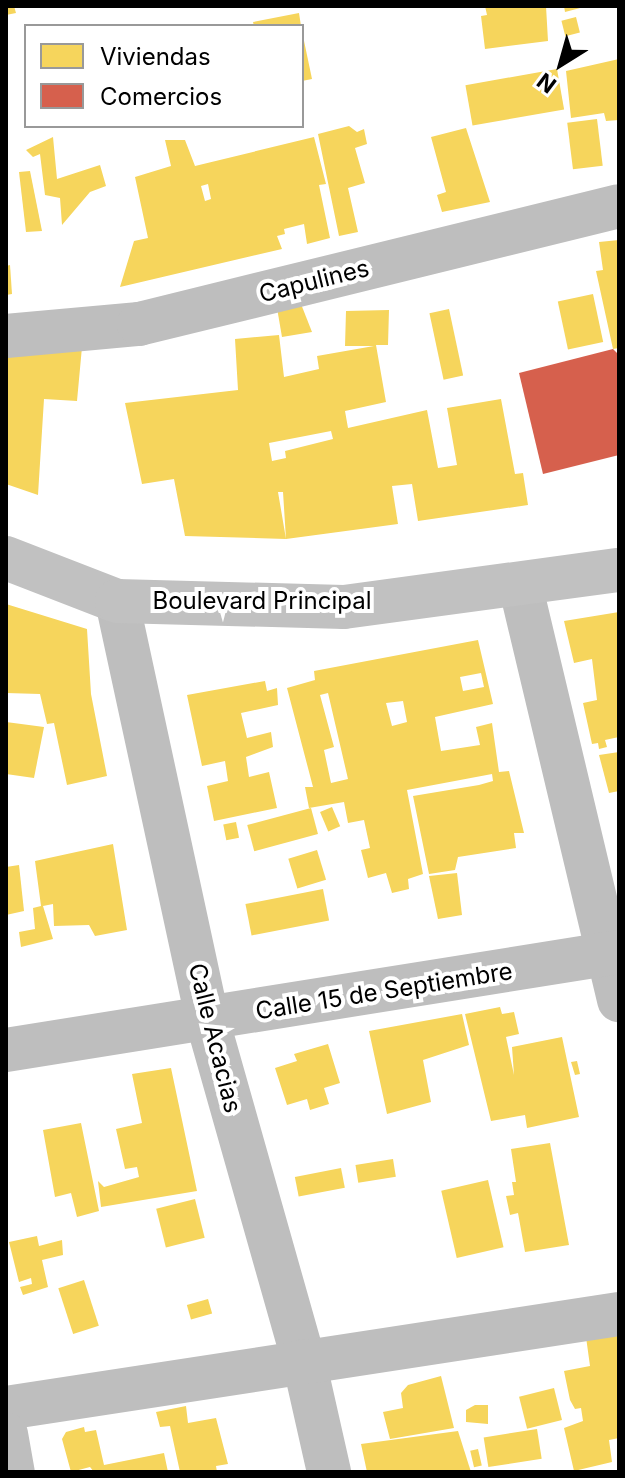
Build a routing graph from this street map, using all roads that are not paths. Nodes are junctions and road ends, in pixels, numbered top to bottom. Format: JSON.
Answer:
{"nodes":[{"id":1,"x":619,"y":206,"type":"edge"},
{"id":2,"x":6,"y":336,"type":"edge"},
{"id":3,"x":6,"y":558,"type":"edge"},
{"id":4,"x":619,"y":570,"type":"edge"},
{"id":5,"x":520,"y":584,"type":"junction"},
{"id":6,"x":117,"y":601,"type":"junction"},
{"id":7,"x":613,"y":954,"type":"edge"},
{"id":8,"x":619,"y":1000,"type":"edge"},
{"id":9,"x":207,"y":1019,"type":"junction"},
{"id":10,"x":6,"y":1050,"type":"edge"},
{"id":11,"x":619,"y":1314,"type":"edge"},
{"id":12,"x":304,"y":1361,"type":"junction"},
{"id":13,"x":6,"y":1408,"type":"edge"},
{"id":14,"x":6,"y":1434,"type":"edge"},
{"id":15,"x":13,"y":1472,"type":"edge"},
{"id":16,"x":329,"y":1472,"type":"edge"}],
"edges":[{"from":1,"to":2,"type":"street","name":"Capulines"},
{"from":3,"to":6,"type":"street","name":"Boulevard Principal"},
{"from":4,"to":5,"type":"street","name":"Boulevard Principal"},
{"from":5,"to":6,"type":"street","name":"Boulevard Principal"},
{"from":5,"to":7,"type":"street"},
{"from":6,"to":9,"type":"street","name":"Calle Acacias"},
{"from":7,"to":8,"type":"street"},
{"from":7,"to":9,"type":"street","name":"Calle 15 de Septiembre"},
{"from":9,"to":10,"type":"street","name":"Calle 15 de Septiembre"},
{"from":9,"to":12,"type":"street","name":"Calle Acacias"},
{"from":11,"to":12,"type":"street"},
{"from":12,"to":13,"type":"street"},
{"from":12,"to":16,"type":"street","name":"Calle Acacias"},
{"from":14,"to":15,"type":"street"}]}
